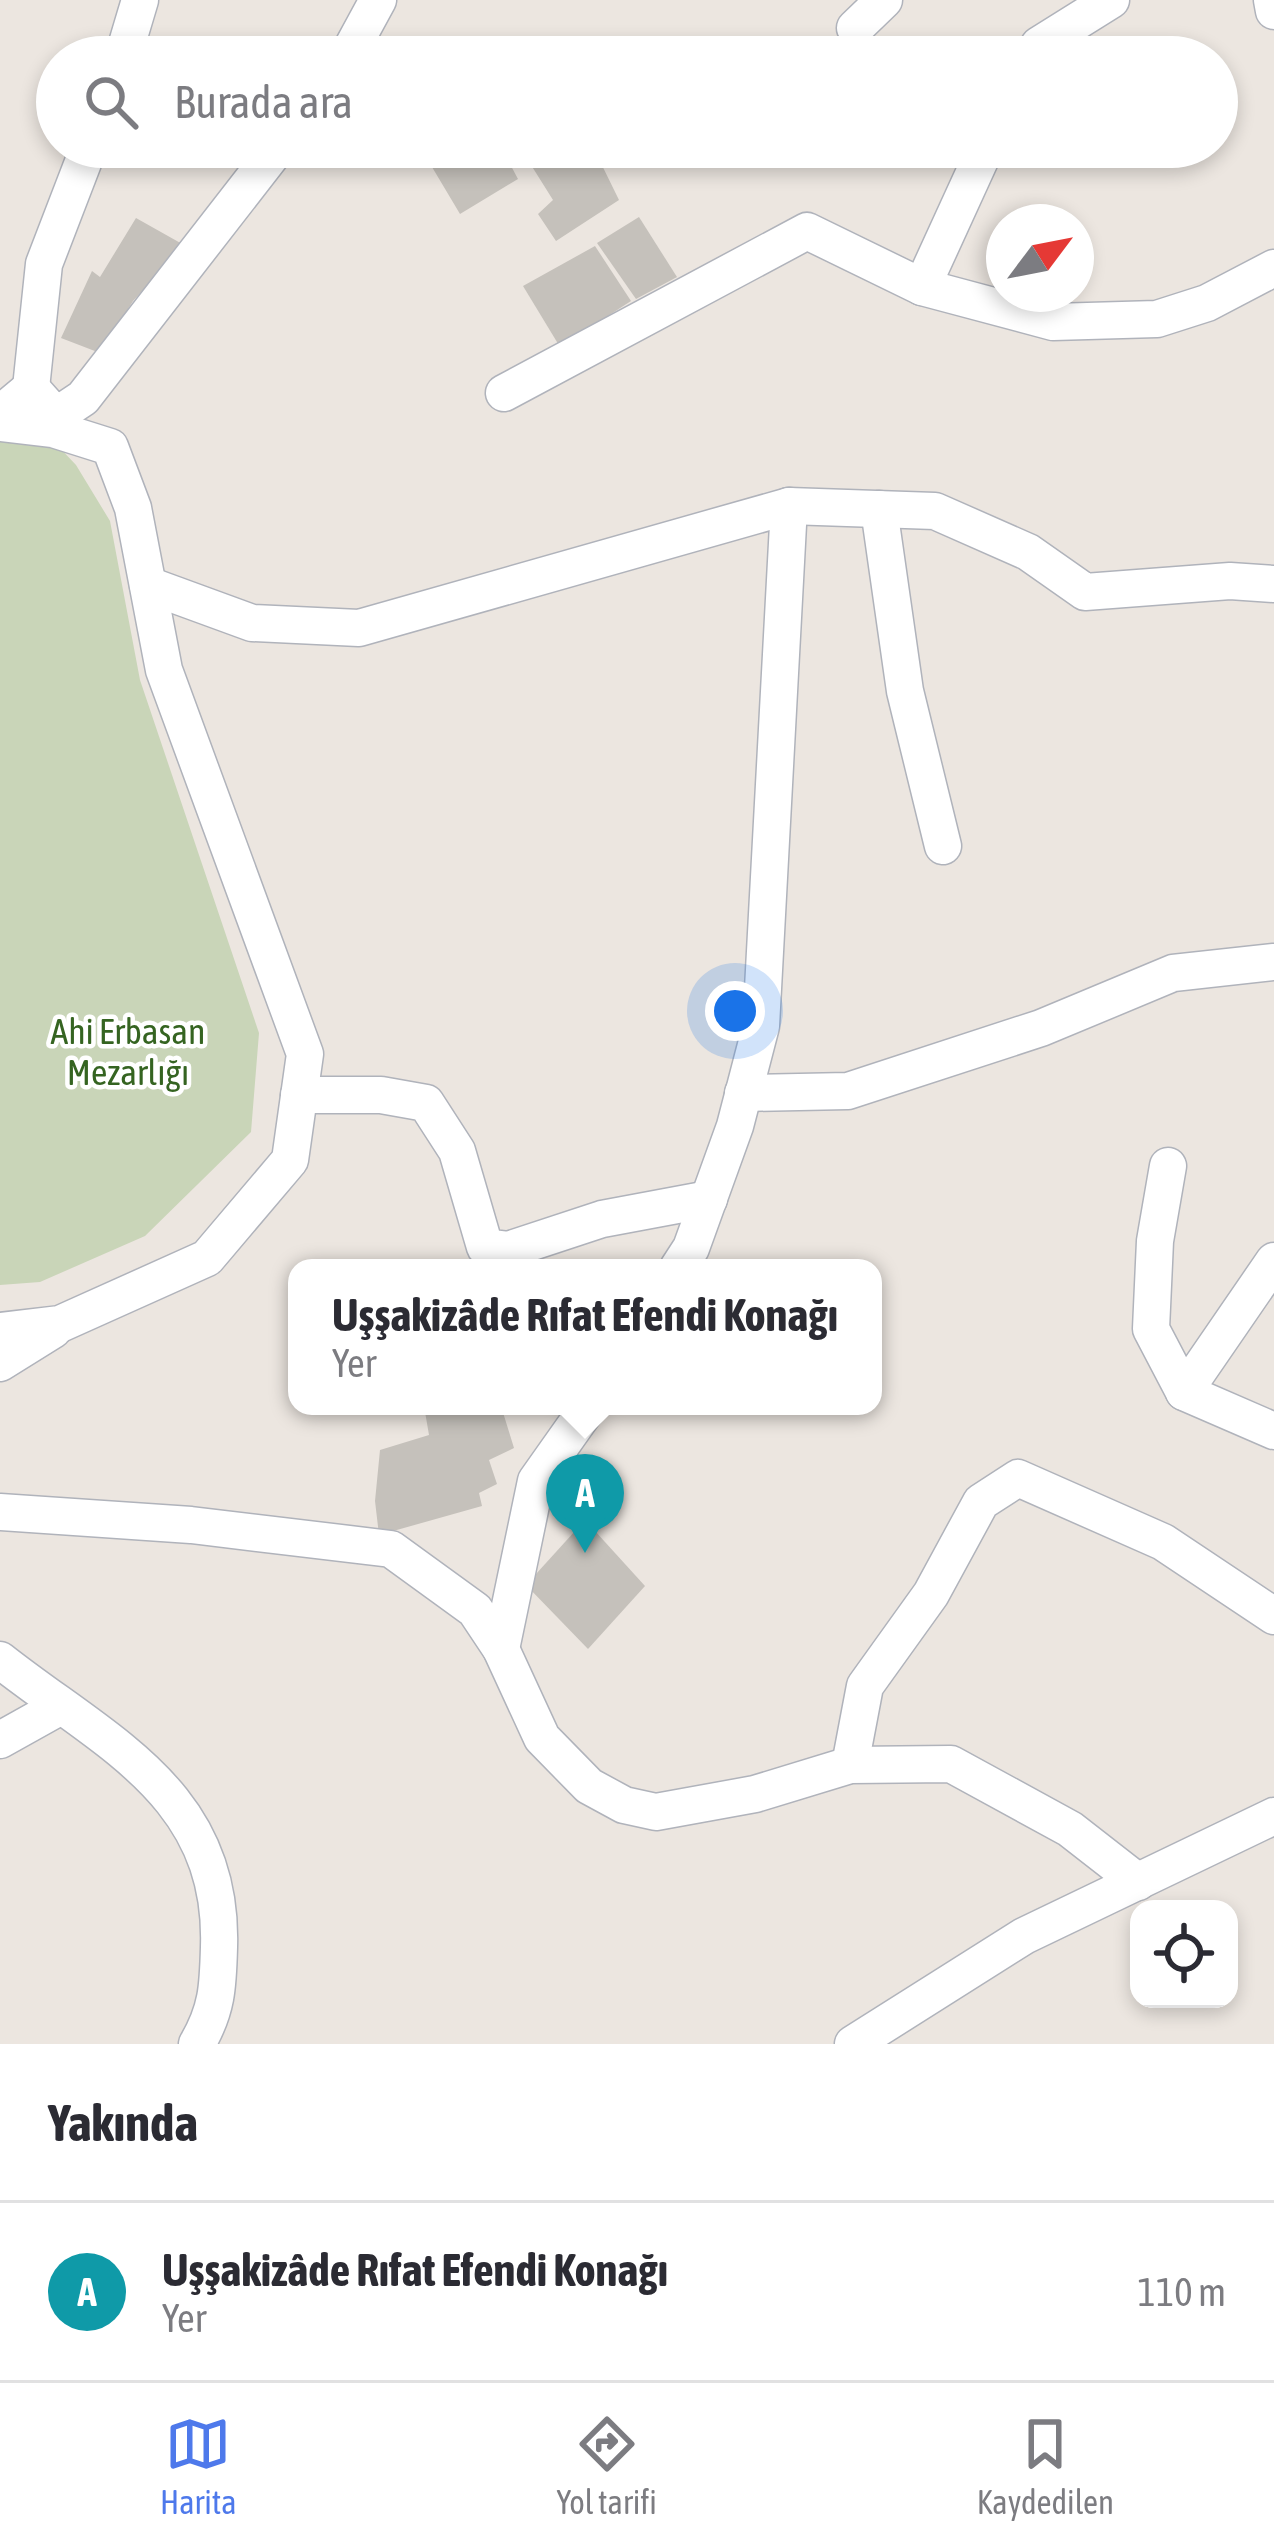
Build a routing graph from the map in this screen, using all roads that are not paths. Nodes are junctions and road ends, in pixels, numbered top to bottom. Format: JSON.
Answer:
{"nodes":[{"id":1,"x":140,"y":0,"type":"edge"},
{"id":2,"x":379,"y":0,"type":"edge"},
{"id":3,"x":884,"y":0,"type":"edge"},
{"id":4,"x":1111,"y":0,"type":"edge"},
{"id":5,"x":1271,"y":0,"type":"edge"},
{"id":6,"x":1274,"y":11,"type":"edge"},
{"id":7,"x":854,"y":28,"type":"dead end"},
{"id":8,"x":129,"y":36,"type":"edge"},
{"id":9,"x":359,"y":36,"type":"edge"},
{"id":10,"x":1053,"y":36,"type":"edge"},
{"id":11,"x":81,"y":168,"type":"edge"},
{"id":12,"x":262,"y":168,"type":"edge"},
{"id":13,"x":976,"y":168,"type":"edge"},
{"id":14,"x":1274,"y":268,"type":"edge"},
{"id":15,"x":922,"y":287,"type":"junction"},
{"id":16,"x":31,"y":388,"type":"junction"},
{"id":17,"x":504,"y":393,"type":"dead end"},
{"id":18,"x":0,"y":414,"type":"edge"},
{"id":19,"x":0,"y":423,"type":"edge"},
{"id":20,"x":789,"y":506,"type":"junction"},
{"id":21,"x":879,"y":509,"type":"junction"},
{"id":22,"x":1274,"y":584,"type":"edge"},
{"id":23,"x":148,"y":585,"type":"junction"},
{"id":24,"x":943,"y":846,"type":"dead end"},
{"id":25,"x":1274,"y":962,"type":"edge"},
{"id":26,"x":743,"y":1093,"type":"junction"},
{"id":27,"x":299,"y":1095,"type":"junction"},
{"id":28,"x":1168,"y":1166,"type":"dead end"},
{"id":29,"x":709,"y":1198,"type":"junction"},
{"id":30,"x":682,"y":1259,"type":"edge"},
{"id":31,"x":1274,"y":1261,"type":"edge"},
{"id":32,"x":64,"y":1322,"type":"junction"},
{"id":33,"x":0,"y":1331,"type":"edge"},
{"id":34,"x":0,"y":1363,"type":"edge"},
{"id":35,"x":1184,"y":1392,"type":"junction"},
{"id":36,"x":583,"y":1415,"type":"edge"},
{"id":37,"x":1274,"y":1431,"type":"edge"},
{"id":38,"x":0,"y":1512,"type":"edge"},
{"id":39,"x":1274,"y":1616,"type":"edge"},
{"id":40,"x":501,"y":1649,"type":"junction"},
{"id":41,"x":0,"y":1660,"type":"edge"},
{"id":42,"x":61,"y":1706,"type":"junction"},
{"id":43,"x":0,"y":1740,"type":"edge"},
{"id":44,"x":850,"y":1765,"type":"junction"},
{"id":45,"x":1274,"y":1816,"type":"edge"},
{"id":46,"x":1138,"y":1882,"type":"junction"},
{"id":47,"x":197,"y":2044,"type":"edge"},
{"id":48,"x":853,"y":2044,"type":"edge"}],
"edges":[{"from":1,"to":8,"type":"street"},
{"from":2,"to":9,"type":"street"},
{"from":3,"to":7,"type":"street"},
{"from":4,"to":10,"type":"street"},
{"from":5,"to":6,"type":"street"},
{"from":11,"to":16,"type":"street"},
{"from":12,"to":16,"type":"street"},
{"from":13,"to":15,"type":"street"},
{"from":14,"to":15,"type":"street"},
{"from":15,"to":17,"type":"street"},
{"from":16,"to":18,"type":"street"},
{"from":19,"to":23,"type":"street"},
{"from":20,"to":21,"type":"street"},
{"from":20,"to":23,"type":"street"},
{"from":20,"to":26,"type":"street"},
{"from":21,"to":22,"type":"street"},
{"from":21,"to":24,"type":"street"},
{"from":23,"to":27,"type":"street"},
{"from":25,"to":26,"type":"street"},
{"from":26,"to":29,"type":"street"},
{"from":27,"to":29,"type":"street"},
{"from":27,"to":32,"type":"street"},
{"from":28,"to":35,"type":"street"},
{"from":29,"to":30,"type":"street"},
{"from":31,"to":35,"type":"street"},
{"from":32,"to":33,"type":"street"},
{"from":32,"to":34,"type":"street"},
{"from":35,"to":37,"type":"street"},
{"from":36,"to":40,"type":"street"},
{"from":38,"to":40,"type":"street"},
{"from":39,"to":44,"type":"street"},
{"from":40,"to":44,"type":"street"},
{"from":41,"to":42,"type":"street"},
{"from":42,"to":43,"type":"street"},
{"from":42,"to":47,"type":"street"},
{"from":44,"to":46,"type":"street"},
{"from":45,"to":46,"type":"street"},
{"from":46,"to":48,"type":"street"}]}
